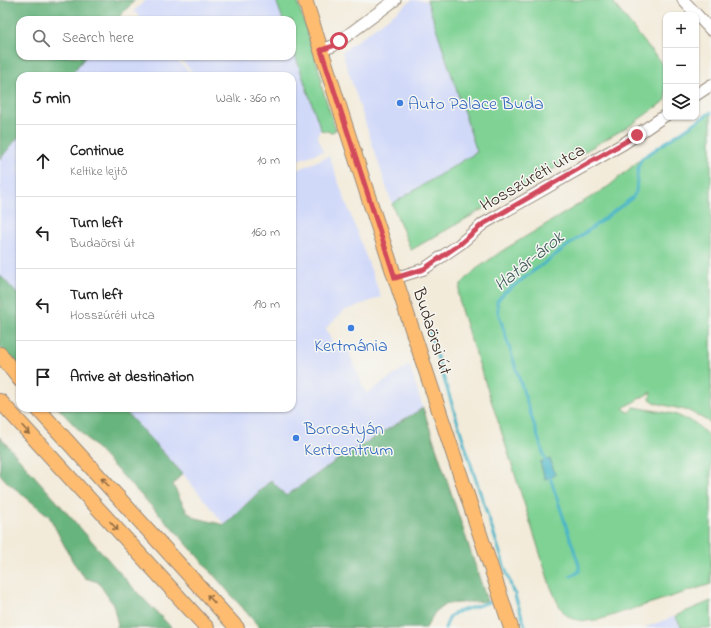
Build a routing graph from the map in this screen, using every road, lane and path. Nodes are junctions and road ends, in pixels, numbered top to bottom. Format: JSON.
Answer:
{"nodes":[{"id":1,"x":305,"y":0,"type":"edge"},
{"id":2,"x":394,"y":0,"type":"edge"},
{"id":3,"x":683,"y":0,"type":"edge"},
{"id":4,"x":711,"y":30,"type":"edge"},
{"id":5,"x":321,"y":50,"type":"junction"},
{"id":6,"x":711,"y":86,"type":"edge"},
{"id":7,"x":699,"y":93,"type":"edge"},
{"id":8,"x":663,"y":117,"type":"edge"},
{"id":9,"x":395,"y":278,"type":"junction"},
{"id":10,"x":0,"y":354,"type":"edge"},
{"id":11,"x":0,"y":368,"type":"edge"},
{"id":12,"x":16,"y":375,"type":"edge"},
{"id":13,"x":16,"y":386,"type":"edge"},
{"id":14,"x":0,"y":401,"type":"edge"},
{"id":15,"x":41,"y":412,"type":"edge"},
{"id":16,"x":45,"y":412,"type":"edge"},
{"id":17,"x":56,"y":429,"type":"junction"},
{"id":18,"x":207,"y":628,"type":"edge"},
{"id":19,"x":237,"y":628,"type":"edge"},
{"id":20,"x":511,"y":628,"type":"edge"}],
"edges":[{"from":1,"to":5,"type":"main road","name":"Budaörsi út"},
{"from":2,"to":5,"type":"street"},
{"from":3,"to":4,"type":"street"},
{"from":5,"to":9,"type":"main road","name":"Budaörsi út"},
{"from":6,"to":7,"type":"street"},
{"from":8,"to":9,"type":"street","name":"Hosszúréti utca"},
{"from":9,"to":20,"type":"main road","name":"Budaörsi út"},
{"from":10,"to":12,"type":"main road"},
{"from":11,"to":13,"type":"main road"},
{"from":14,"to":18,"type":"main road","one_way":true},
{"from":15,"to":17,"type":"main road"},
{"from":16,"to":17,"type":"main road"},
{"from":19,"to":17,"type":"main road","one_way":true}]}
